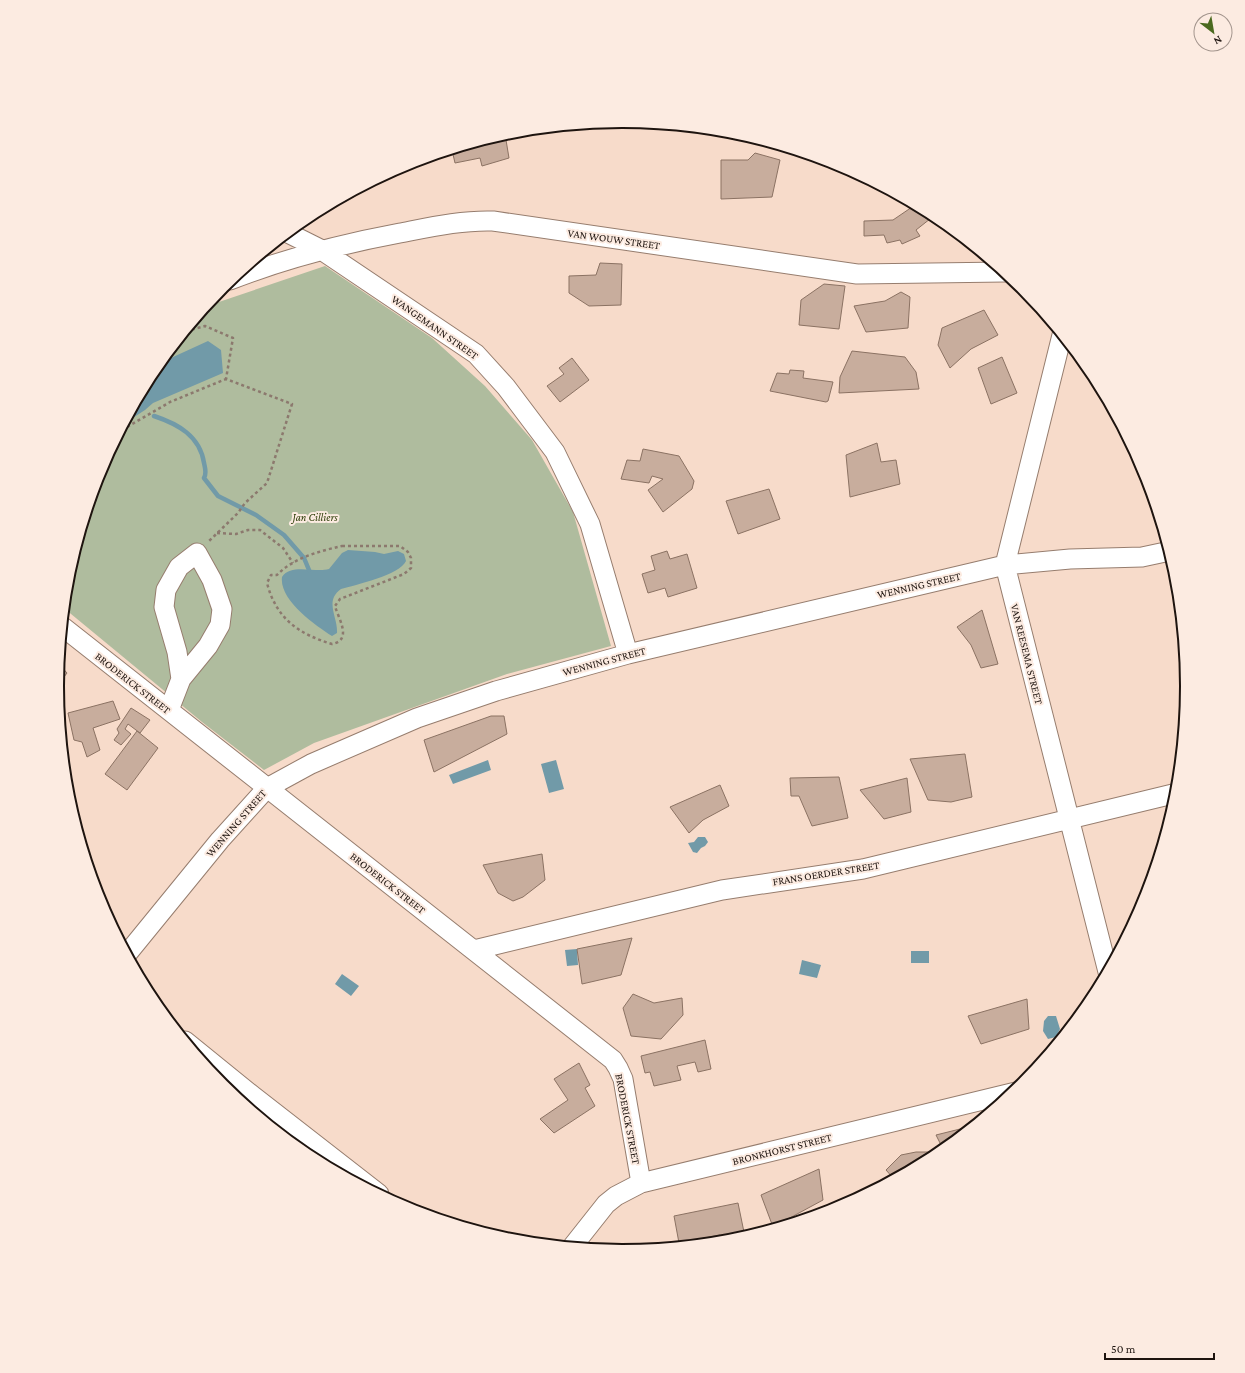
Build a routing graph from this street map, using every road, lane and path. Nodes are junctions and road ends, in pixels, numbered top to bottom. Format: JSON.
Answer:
{"nodes":[{"id":1,"x":293,"y":236,"type":"edge"},
{"id":2,"x":320,"y":249,"type":"junction"},
{"id":3,"x":996,"y":272,"type":"edge"},
{"id":4,"x":246,"y":274,"type":"edge"},
{"id":5,"x":194,"y":329,"type":"edge"},
{"id":6,"x":1061,"y":341,"type":"edge"},
{"id":7,"x":226,"y":379,"type":"junction"},
{"id":8,"x":129,"y":426,"type":"edge"},
{"id":9,"x":218,"y":533,"type":"junction"},
{"id":10,"x":1164,"y":552,"type":"edge"},
{"id":11,"x":196,"y":553,"type":"junction"},
{"id":12,"x":293,"y":563,"type":"junction"},
{"id":13,"x":1005,"y":565,"type":"junction"},
{"id":14,"x":67,"y":631,"type":"edge"},
{"id":15,"x":628,"y":654,"type":"junction"},
{"id":16,"x":181,"y":679,"type":"junction"},
{"id":17,"x":168,"y":710,"type":"junction"},
{"id":18,"x":267,"y":788,"type":"junction"},
{"id":19,"x":1170,"y":795,"type":"edge"},
{"id":20,"x":1070,"y":820,"type":"junction"},
{"id":21,"x":155,"y":919,"type":"junction"},
{"id":22,"x":127,"y":943,"type":"edge"},
{"id":23,"x":131,"y":950,"type":"edge"},
{"id":24,"x":474,"y":950,"type":"junction"},
{"id":25,"x":1106,"y":965,"type":"edge"},
{"id":26,"x":241,"y":1094,"type":"edge"},
{"id":27,"x":1002,"y":1095,"type":"edge"},
{"id":28,"x":249,"y":1101,"type":"edge"},
{"id":29,"x":353,"y":1175,"type":"edge"},
{"id":30,"x":640,"y":1183,"type":"junction"},
{"id":31,"x":575,"y":1243,"type":"edge"}],
"edges":[{"from":1,"to":2,"type":"street","name":"WANGEMANN STREET"},
{"from":2,"to":3,"type":"street","name":"VAN WOUW STREET"},
{"from":2,"to":4,"type":"street","name":"VAN WOUW STREET"},
{"from":2,"to":15,"type":"street","name":"WANGEMANN STREET"},
{"from":5,"to":7,"type":"path"},
{"from":6,"to":13,"type":"street","name":"VAN REESEMA STREET"},
{"from":7,"to":8,"type":"path"},
{"from":7,"to":9,"type":"path"},
{"from":9,"to":11,"type":"path"},
{"from":9,"to":12,"type":"path"},
{"from":10,"to":13,"type":"street","name":"WENNING STREET"},
{"from":11,"to":16,"type":"street"},
{"from":11,"to":16,"type":"street"},
{"from":12,"to":12,"type":"path"},
{"from":13,"to":15,"type":"street","name":"WENNING STREET"},
{"from":13,"to":20,"type":"street","name":"VAN REESEMA STREET"},
{"from":14,"to":17,"type":"street","name":"BRODERICK STREET"},
{"from":15,"to":18,"type":"street","name":"WENNING STREET"},
{"from":16,"to":17,"type":"street"},
{"from":17,"to":18,"type":"street","name":"BRODERICK STREET"},
{"from":18,"to":21,"type":"street","name":"WENNING STREET"},
{"from":18,"to":24,"type":"street","name":"BRODERICK STREET"},
{"from":19,"to":20,"type":"street","name":"FRANS OERDER STREET"},
{"from":20,"to":24,"type":"street","name":"FRANS OERDER STREET"},
{"from":20,"to":25,"type":"street","name":"VAN REESEMA STREET"},
{"from":21,"to":22,"type":"street"},
{"from":21,"to":23,"type":"street","name":"WENNING STREET"},
{"from":24,"to":30,"type":"street","name":"BRODERICK STREET"},
{"from":26,"to":28,"type":"street"},
{"from":27,"to":30,"type":"street","name":"BRONKHORST STREET"},
{"from":28,"to":29,"type":"street"},
{"from":30,"to":31,"type":"street","name":"BRONKHORST STREET"}]}
